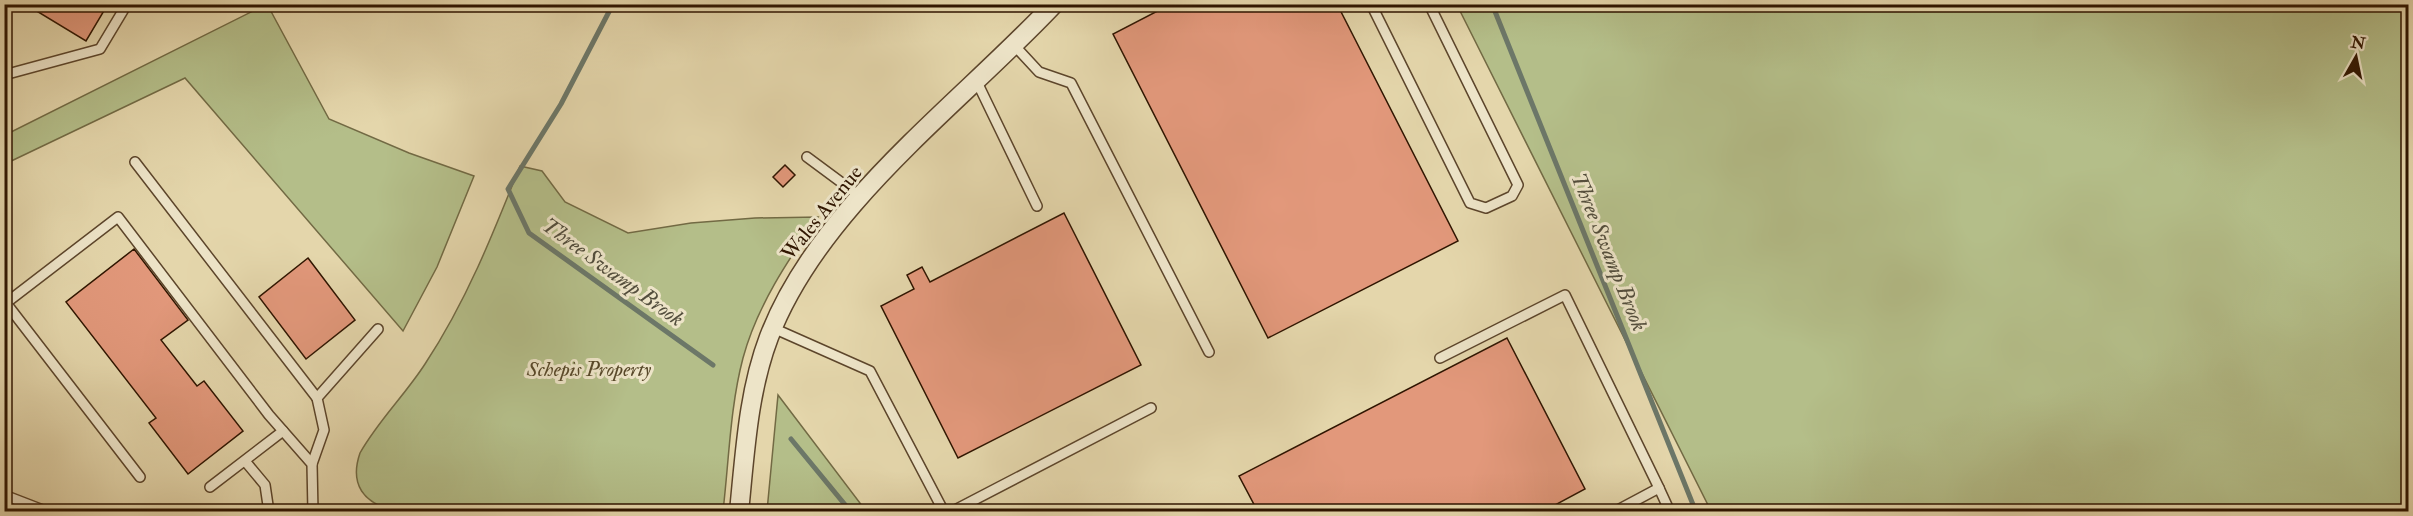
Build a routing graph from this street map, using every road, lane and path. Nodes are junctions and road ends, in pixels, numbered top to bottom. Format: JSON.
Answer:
{"nodes":[{"id":1,"x":127,"y":4,"type":"edge"},
{"id":2,"x":1054,"y":4,"type":"edge"},
{"id":3,"x":1371,"y":4,"type":"edge"},
{"id":4,"x":1429,"y":4,"type":"edge"},
{"id":5,"x":1014,"y":45,"type":"junction"},
{"id":6,"x":4,"y":75,"type":"edge"},
{"id":7,"x":976,"y":82,"type":"junction"},
{"id":8,"x":807,"y":157,"type":"dead end"},
{"id":9,"x":135,"y":162,"type":"dead end"},
{"id":10,"x":861,"y":197,"type":"junction"},
{"id":11,"x":1037,"y":206,"type":"dead end"},
{"id":12,"x":773,"y":328,"type":"junction"},
{"id":13,"x":378,"y":329,"type":"dead end"},
{"id":14,"x":1209,"y":352,"type":"dead end"},
{"id":15,"x":1440,"y":358,"type":"dead end"},
{"id":16,"x":317,"y":398,"type":"junction"},
{"id":17,"x":1151,"y":408,"type":"dead end"},
{"id":18,"x":283,"y":431,"type":"junction"},
{"id":19,"x":245,"y":460,"type":"junction"},
{"id":20,"x":312,"y":464,"type":"junction"},
{"id":21,"x":140,"y":477,"type":"dead end"},
{"id":22,"x":210,"y":487,"type":"dead end"},
{"id":23,"x":1659,"y":488,"type":"junction"},
{"id":24,"x":4,"y":495,"type":"edge"},
{"id":25,"x":48,"y":512,"type":"edge"},
{"id":26,"x":269,"y":512,"type":"edge"},
{"id":27,"x":314,"y":512,"type":"edge"},
{"id":28,"x":739,"y":512,"type":"edge"},
{"id":29,"x":944,"y":512,"type":"edge"},
{"id":30,"x":951,"y":512,"type":"edge"},
{"id":31,"x":1614,"y":512,"type":"edge"},
{"id":32,"x":1670,"y":512,"type":"edge"}],
"edges":[{"from":1,"to":6,"type":"lane"},
{"from":2,"to":5,"type":"street","name":"Wales Avenue"},
{"from":3,"to":4,"type":"lane"},
{"from":5,"to":7,"type":"street","name":"Wales Avenue"},
{"from":5,"to":14,"type":"lane"},
{"from":7,"to":10,"type":"street","name":"Wales Avenue"},
{"from":7,"to":11,"type":"lane"},
{"from":8,"to":10,"type":"lane"},
{"from":9,"to":16,"type":"lane"},
{"from":10,"to":12,"type":"street","name":"Wales Avenue"},
{"from":12,"to":28,"type":"street","name":"Wales Avenue"},
{"from":12,"to":29,"type":"lane"},
{"from":13,"to":16,"type":"lane"},
{"from":15,"to":23,"type":"lane"},
{"from":16,"to":20,"type":"lane"},
{"from":17,"to":30,"type":"lane"},
{"from":18,"to":19,"type":"lane"},
{"from":18,"to":20,"type":"lane"},
{"from":18,"to":21,"type":"lane"},
{"from":19,"to":22,"type":"lane"},
{"from":19,"to":26,"type":"lane"},
{"from":20,"to":27,"type":"lane"},
{"from":23,"to":31,"type":"lane"},
{"from":23,"to":32,"type":"lane"},
{"from":24,"to":25,"type":"lane"}]}
